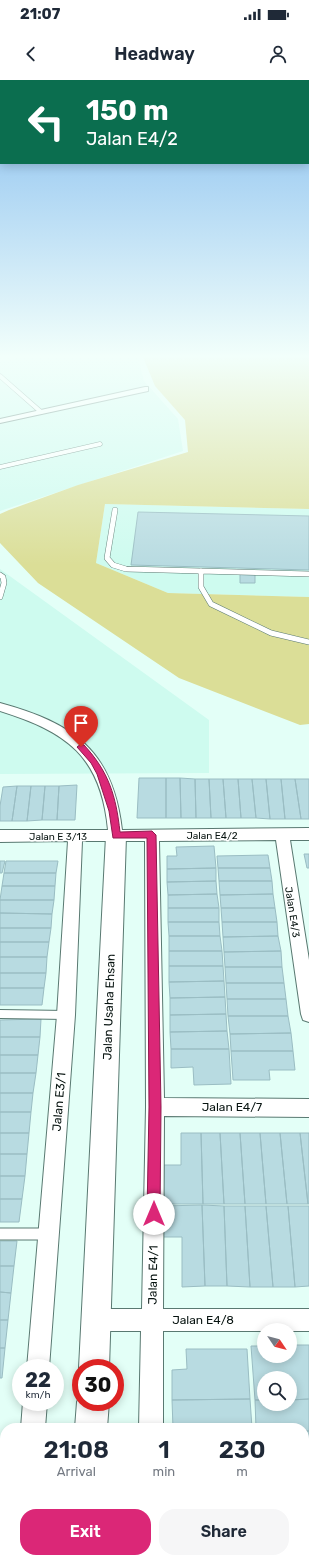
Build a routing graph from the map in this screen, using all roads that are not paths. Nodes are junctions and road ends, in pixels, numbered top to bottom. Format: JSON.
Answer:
{"nodes":[{"id":1,"x":100,"y":444,"type":"dead end"},
{"id":2,"x":0,"y":467,"type":"edge"},
{"id":3,"x":115,"y":510,"type":"dead end"},
{"id":4,"x":201,"y":571,"type":"junction"},
{"id":5,"x":309,"y":574,"type":"edge"},
{"id":6,"x":0,"y":575,"type":"edge"},
{"id":7,"x":0,"y":597,"type":"edge"},
{"id":8,"x":309,"y":642,"type":"edge"},
{"id":9,"x":0,"y":707,"type":"edge"},
{"id":10,"x":309,"y":834,"type":"edge"},
{"id":11,"x":152,"y":835,"type":"junction"},
{"id":12,"x":282,"y":835,"type":"junction"},
{"id":13,"x":0,"y":836,"type":"edge"},
{"id":14,"x":75,"y":836,"type":"junction"},
{"id":15,"x":116,"y":836,"type":"junction"},
{"id":16,"x":0,"y":1014,"type":"edge"},
{"id":17,"x":309,"y":1014,"type":"edge"},
{"id":18,"x":66,"y":1015,"type":"junction"},
{"id":19,"x":155,"y":1107,"type":"junction"},
{"id":20,"x":309,"y":1108,"type":"edge"},
{"id":21,"x":0,"y":1234,"type":"edge"},
{"id":22,"x":49,"y":1234,"type":"junction"},
{"id":23,"x":96,"y":1320,"type":"junction"},
{"id":24,"x":152,"y":1320,"type":"junction"},
{"id":25,"x":309,"y":1320,"type":"edge"},
{"id":26,"x":39,"y":1359,"type":"edge"},
{"id":27,"x":94,"y":1359,"type":"edge"},
{"id":28,"x":34,"y":1411,"type":"edge"},
{"id":29,"x":93,"y":1411,"type":"edge"},
{"id":30,"x":33,"y":1423,"type":"edge"},
{"id":31,"x":92,"y":1423,"type":"edge"},
{"id":32,"x":151,"y":1423,"type":"edge"}],
"edges":[{"from":1,"to":2,"type":"lane"},
{"from":3,"to":4,"type":"lane"},
{"from":4,"to":5,"type":"lane"},
{"from":4,"to":8,"type":"lane"},
{"from":6,"to":7,"type":"lane"},
{"from":9,"to":15,"type":"street","name":"Jalan Usaha Ehsan"},
{"from":10,"to":12,"type":"street","name":"Jalan E4/2"},
{"from":11,"to":12,"type":"street","name":"Jalan E4/2"},
{"from":11,"to":15,"type":"street","name":"Jalan E4/2"},
{"from":11,"to":19,"type":"street","name":"Jalan E4/1"},
{"from":12,"to":17,"type":"street","name":"Jalan E4/3"},
{"from":13,"to":14,"type":"street","name":"Jalan E 3/13"},
{"from":14,"to":15,"type":"street","name":"Jalan E 3/13"},
{"from":14,"to":18,"type":"street","name":"Jalan E3/1"},
{"from":15,"to":23,"type":"street","name":"Jalan Usaha Ehsan"},
{"from":16,"to":18,"type":"lane"},
{"from":18,"to":22,"type":"street","name":"Jalan E3/1"},
{"from":19,"to":20,"type":"street","name":"Jalan E4/7"},
{"from":19,"to":24,"type":"street","name":"Jalan E4/1"},
{"from":21,"to":22,"type":"lane"},
{"from":22,"to":26,"type":"street","name":"Jalan E3/1"},
{"from":23,"to":24,"type":"street","name":"Jalan E4/8"},
{"from":23,"to":27,"type":"street","name":"Jalan Usaha Ehsan"},
{"from":24,"to":25,"type":"street","name":"Jalan E4/8"},
{"from":24,"to":32,"type":"street","name":"Jalan E4/1"},
{"from":28,"to":30,"type":"street"},
{"from":29,"to":31,"type":"street"}]}
